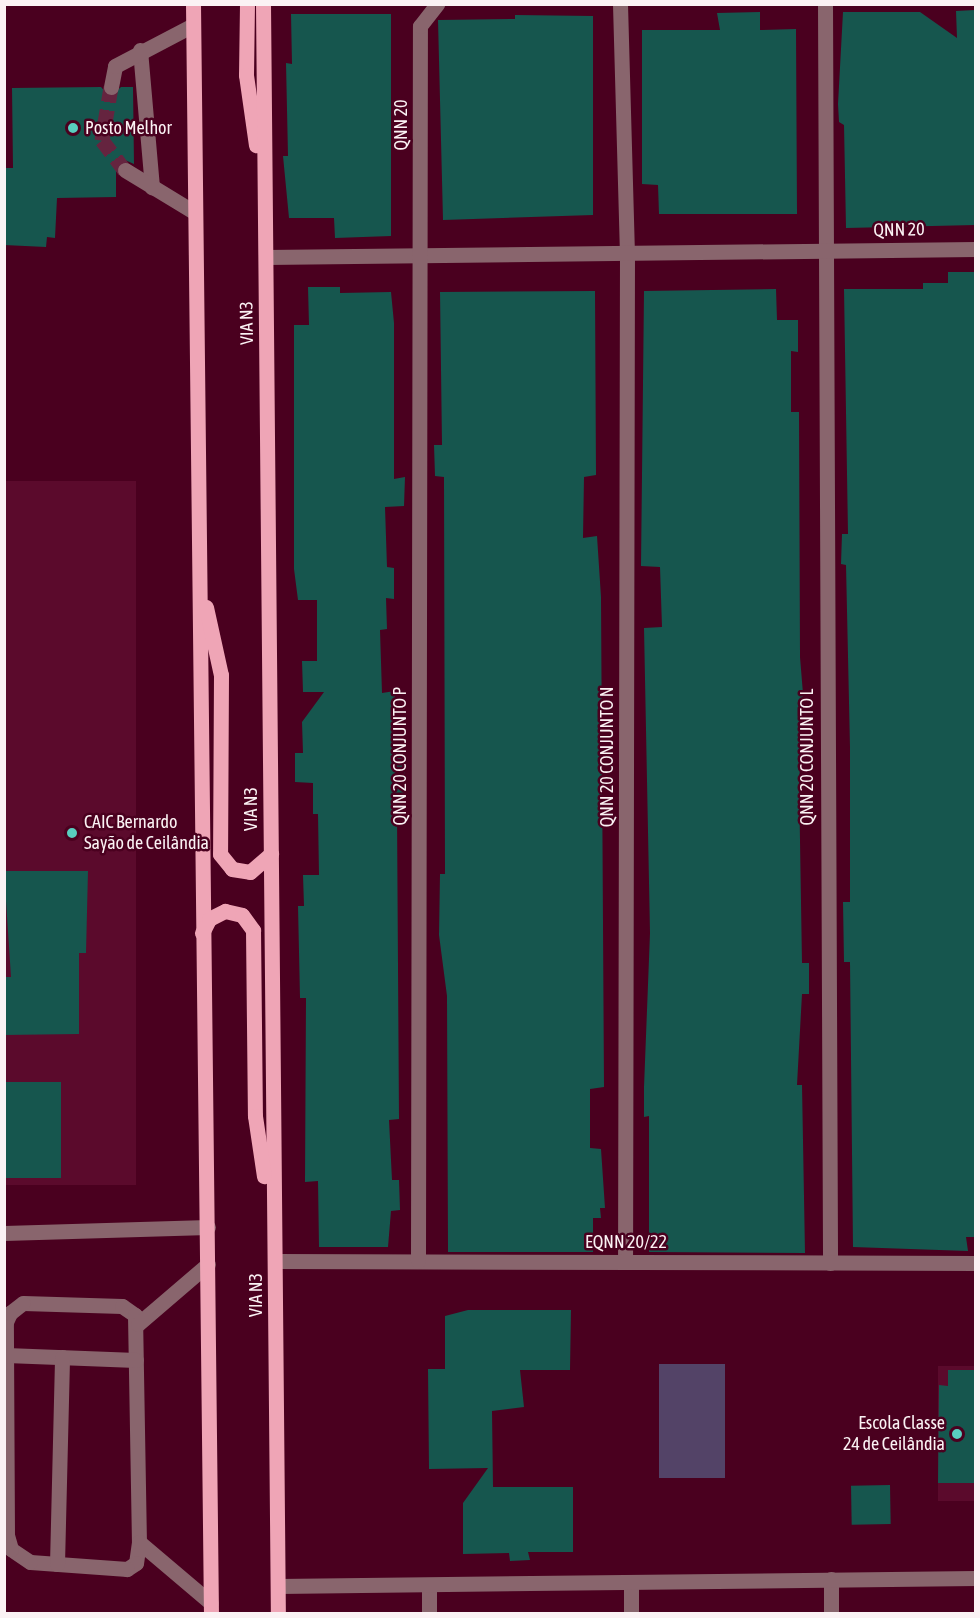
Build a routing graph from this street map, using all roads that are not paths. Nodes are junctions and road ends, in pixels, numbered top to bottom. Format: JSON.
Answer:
{"nodes":[{"id":1,"x":193,"y":4,"type":"edge"},
{"id":2,"x":247,"y":4,"type":"edge"},
{"id":3,"x":263,"y":4,"type":"edge"},
{"id":4,"x":437,"y":4,"type":"edge"},
{"id":5,"x":620,"y":4,"type":"edge"},
{"id":6,"x":825,"y":4,"type":"edge"},
{"id":7,"x":193,"y":25,"type":"junction"},
{"id":8,"x":140,"y":50,"type":"junction"},
{"id":9,"x":111,"y":87,"type":"tunnel mouth"},
{"id":10,"x":125,"y":170,"type":"tunnel mouth"},
{"id":11,"x":152,"y":187,"type":"junction"},
{"id":12,"x":265,"y":208,"type":"junction"},
{"id":13,"x":194,"y":212,"type":"junction"},
{"id":14,"x":975,"y":249,"type":"edge"},
{"id":15,"x":823,"y":250,"type":"junction"},
{"id":16,"x":421,"y":252,"type":"junction"},
{"id":17,"x":627,"y":252,"type":"junction"},
{"id":18,"x":266,"y":257,"type":"junction"},
{"id":19,"x":199,"y":574,"type":"junction"},
{"id":20,"x":271,"y":854,"type":"junction"},
{"id":21,"x":202,"y":934,"type":"junction"},
{"id":22,"x":208,"y":1227,"type":"junction"},
{"id":23,"x":273,"y":1230,"type":"junction"},
{"id":24,"x":4,"y":1233,"type":"edge"},
{"id":25,"x":276,"y":1261,"type":"junction"},
{"id":26,"x":418,"y":1261,"type":"junction"},
{"id":27,"x":626,"y":1262,"type":"junction"},
{"id":28,"x":830,"y":1263,"type":"junction"},
{"id":29,"x":975,"y":1263,"type":"edge"},
{"id":30,"x":208,"y":1264,"type":"junction"},
{"id":31,"x":138,"y":1324,"type":"junction"},
{"id":32,"x":6,"y":1355,"type":"junction"},
{"id":33,"x":62,"y":1357,"type":"junction"},
{"id":34,"x":136,"y":1360,"type":"junction"},
{"id":35,"x":138,"y":1549,"type":"junction"},
{"id":36,"x":57,"y":1564,"type":"junction"},
{"id":37,"x":975,"y":1578,"type":"edge"},
{"id":38,"x":831,"y":1580,"type":"junction"},
{"id":39,"x":631,"y":1582,"type":"junction"},
{"id":40,"x":429,"y":1585,"type":"junction"},
{"id":41,"x":278,"y":1586,"type":"junction"},
{"id":42,"x":211,"y":1608,"type":"edge"},
{"id":43,"x":278,"y":1614,"type":"edge"},
{"id":44,"x":429,"y":1614,"type":"edge"},
{"id":45,"x":631,"y":1614,"type":"edge"},
{"id":46,"x":831,"y":1614,"type":"edge"}],
"edges":[{"from":1,"to":7,"type":"main road"},
{"from":2,"to":12,"type":"main road"},
{"from":3,"to":12,"type":"main road","name":"VIA N3"},
{"from":4,"to":16,"type":"street","name":"QNN 20"},
{"from":5,"to":17,"type":"street"},
{"from":6,"to":15,"type":"street"},
{"from":7,"to":8,"type":"street"},
{"from":7,"to":13,"type":"main road"},
{"from":8,"to":9,"type":"street"},
{"from":8,"to":11,"type":"street"},
{"from":10,"to":11,"type":"street"},
{"from":11,"to":13,"type":"street"},
{"from":12,"to":18,"type":"main road","name":"VIA N3"},
{"from":13,"to":19,"type":"main road"},
{"from":14,"to":15,"type":"street","name":"QNN 20"},
{"from":15,"to":17,"type":"street","name":"QNN 20"},
{"from":15,"to":28,"type":"street","name":"QNN 20 CONJUNTO L"},
{"from":16,"to":17,"type":"street","name":"QNN 20"},
{"from":16,"to":18,"type":"street","name":"QNN 20"},
{"from":16,"to":26,"type":"street","name":"QNN 20 CONJUNTO P"},
{"from":17,"to":27,"type":"street","name":"QNN 20 CONJUNTO N"},
{"from":18,"to":20,"type":"main road","name":"VIA N3"},
{"from":19,"to":20,"type":"main road"},
{"from":19,"to":21,"type":"main road"},
{"from":20,"to":23,"type":"main road","name":"VIA N3"},
{"from":21,"to":22,"type":"main road"},
{"from":21,"to":23,"type":"main road"},
{"from":22,"to":24,"type":"street"},
{"from":22,"to":30,"type":"main road"},
{"from":23,"to":25,"type":"main road","name":"VIA N3"},
{"from":25,"to":26,"type":"street","name":"EQNN 20/22"},
{"from":25,"to":41,"type":"main road","name":"VIA N3"},
{"from":26,"to":27,"type":"street","name":"EQNN 20/22"},
{"from":27,"to":28,"type":"street","name":"EQNN 20/22"},
{"from":28,"to":29,"type":"street","name":"EQNN 20/22"},
{"from":30,"to":31,"type":"street"},
{"from":30,"to":42,"type":"main road"},
{"from":31,"to":32,"type":"street"},
{"from":31,"to":34,"type":"street"},
{"from":32,"to":33,"type":"street"},
{"from":32,"to":36,"type":"street"},
{"from":33,"to":34,"type":"street"},
{"from":33,"to":36,"type":"street"},
{"from":34,"to":35,"type":"street"},
{"from":35,"to":36,"type":"street"},
{"from":35,"to":42,"type":"street"},
{"from":37,"to":38,"type":"street"},
{"from":38,"to":39,"type":"street"},
{"from":38,"to":46,"type":"street"},
{"from":39,"to":40,"type":"street"},
{"from":39,"to":45,"type":"street"},
{"from":40,"to":41,"type":"street"},
{"from":40,"to":44,"type":"street"},
{"from":41,"to":43,"type":"main road","name":"VIA N3"}]}
